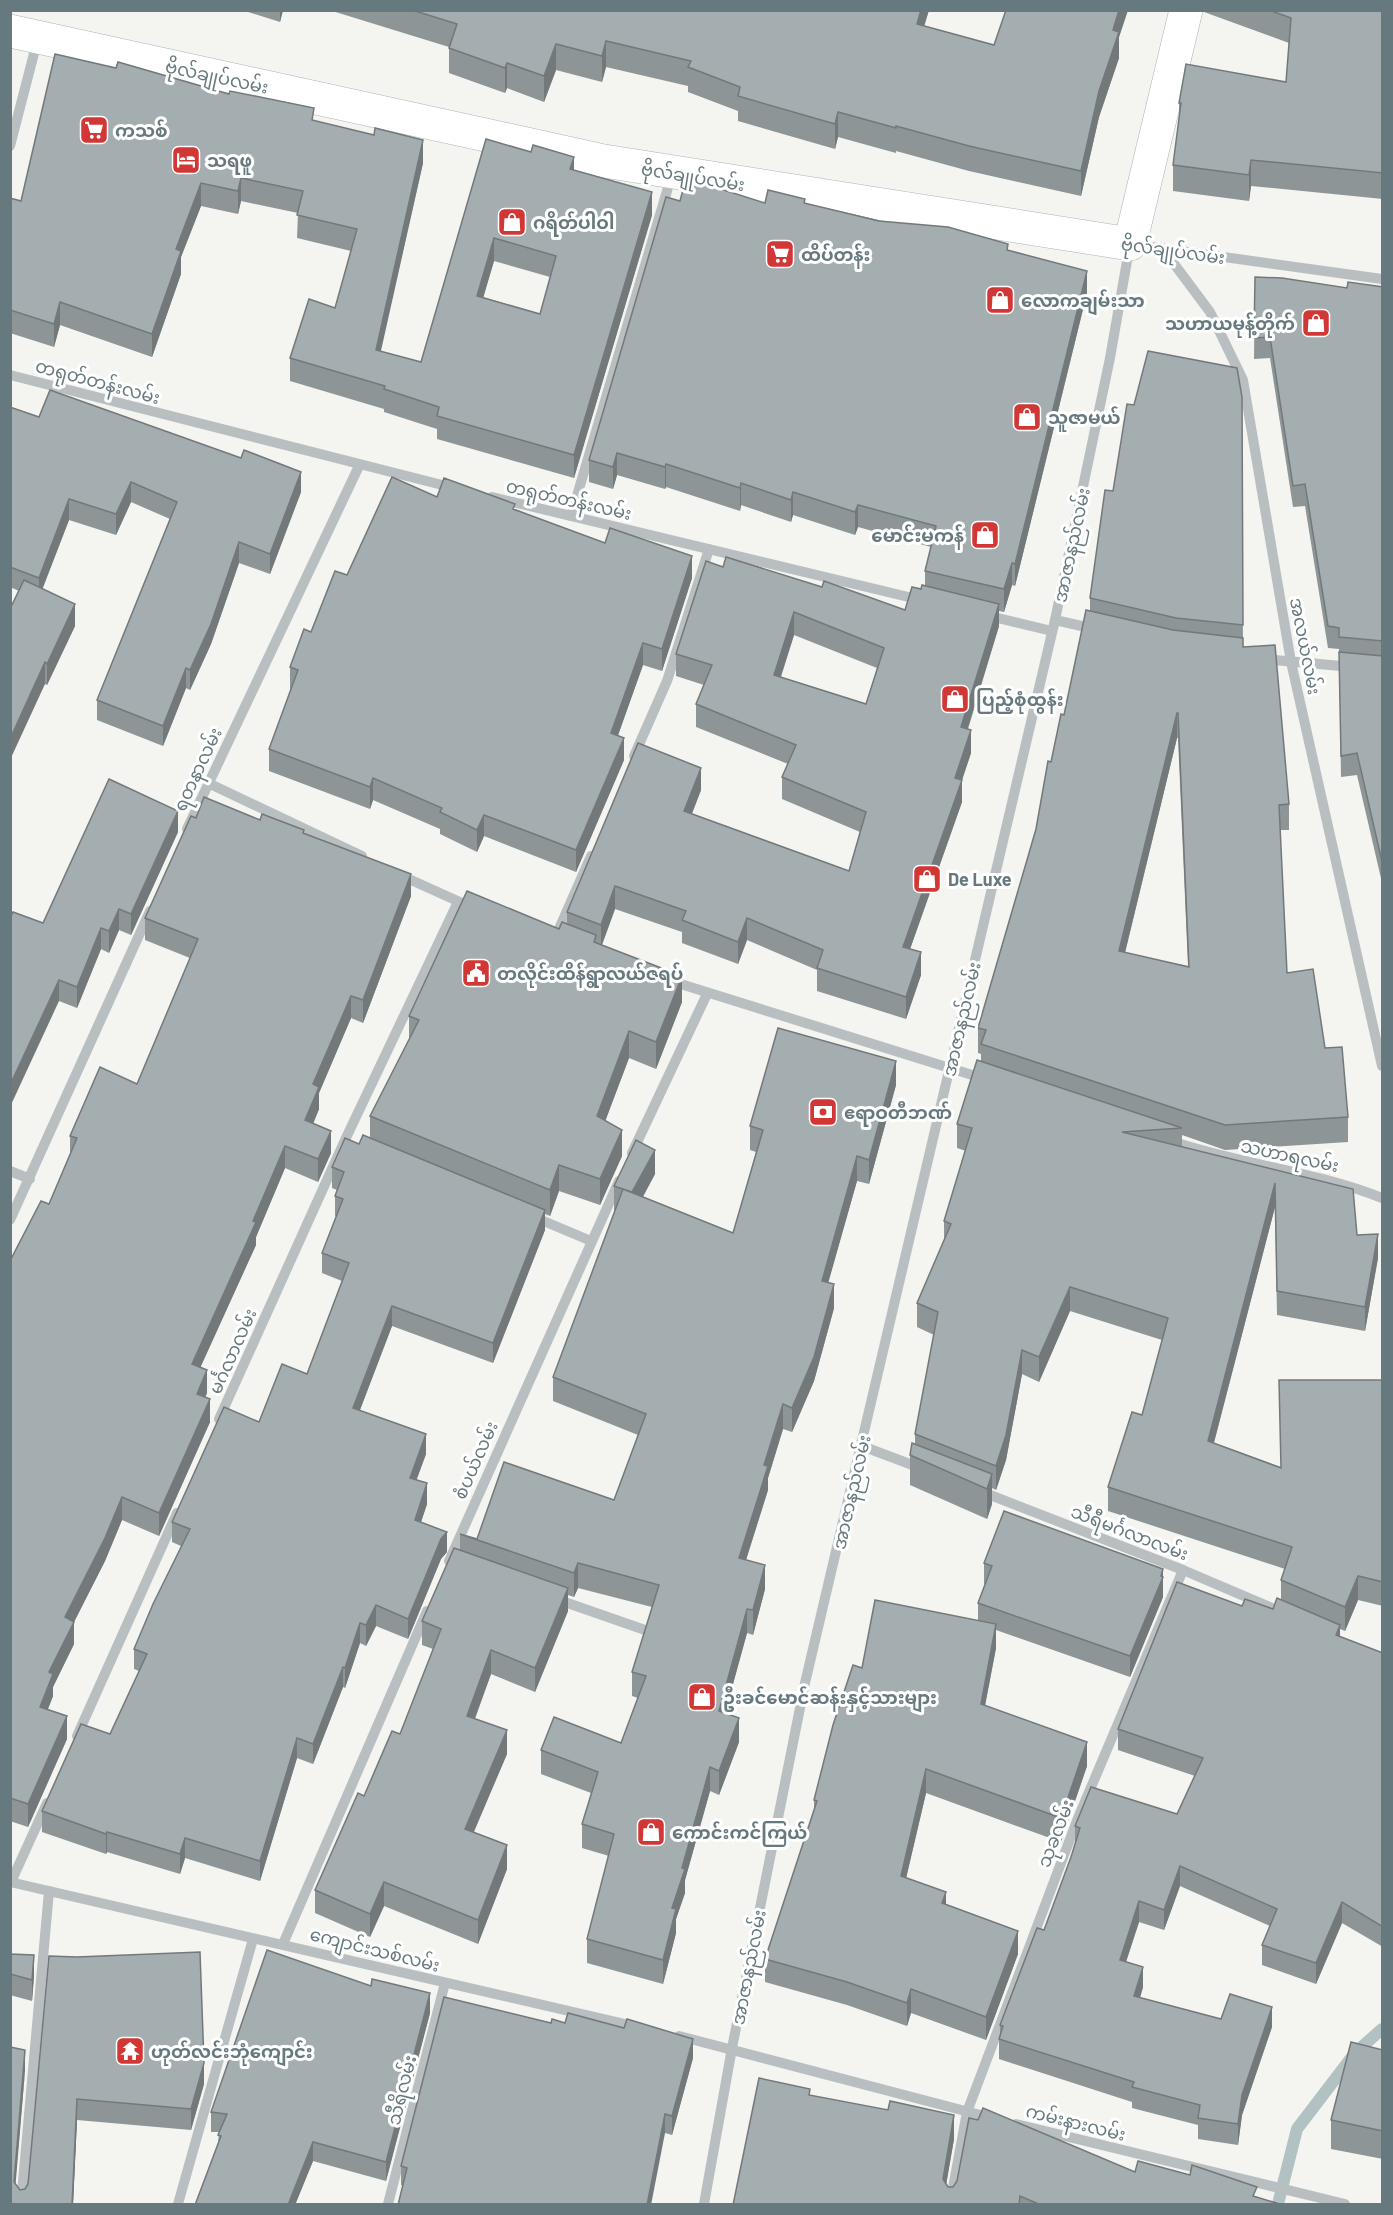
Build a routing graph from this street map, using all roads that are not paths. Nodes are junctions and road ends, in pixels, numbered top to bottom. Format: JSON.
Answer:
{"nodes":[{"id":1,"x":1186,"y":10,"type":"edge"},
{"id":2,"x":24,"y":34,"type":"edge"},
{"id":3,"x":10,"y":146,"type":"edge"},
{"id":4,"x":672,"y":173,"type":"junction"},
{"id":5,"x":1130,"y":244,"type":"junction"},
{"id":6,"x":1163,"y":249,"type":"junction"},
{"id":7,"x":1383,"y":279,"type":"edge"},
{"id":8,"x":10,"y":375,"type":"edge"},
{"id":9,"x":359,"y":466,"type":"junction"},
{"id":10,"x":571,"y":516,"type":"junction"},
{"id":11,"x":709,"y":549,"type":"junction"},
{"id":12,"x":938,"y":604,"type":"edge"},
{"id":13,"x":972,"y":612,"type":"edge"},
{"id":14,"x":1055,"y":620,"type":"junction"},
{"id":15,"x":1052,"y":631,"type":"junction"},
{"id":16,"x":1109,"y":633,"type":"edge"},
{"id":17,"x":1256,"y":658,"type":"edge"},
{"id":18,"x":1291,"y":662,"type":"junction"},
{"id":19,"x":1360,"y":668,"type":"edge"},
{"id":20,"x":630,"y":767,"type":"edge"},
{"id":21,"x":208,"y":783,"type":"junction"},
{"id":22,"x":184,"y":836,"type":"edge"},
{"id":23,"x":597,"y":842,"type":"edge"},
{"id":24,"x":155,"y":900,"type":"edge"},
{"id":25,"x":458,"y":902,"type":"junction"},
{"id":26,"x":479,"y":910,"type":"edge"},
{"id":27,"x":555,"y":938,"type":"edge"},
{"id":28,"x":664,"y":978,"type":"edge"},
{"id":29,"x":707,"y":994,"type":"junction"},
{"id":30,"x":1383,"y":1066,"type":"edge"},
{"id":31,"x":950,"y":1067,"type":"junction"},
{"id":32,"x":995,"y":1082,"type":"edge"},
{"id":33,"x":1154,"y":1135,"type":"edge"},
{"id":34,"x":10,"y":1171,"type":"edge"},
{"id":35,"x":30,"y":1179,"type":"junction"},
{"id":36,"x":1383,"y":1198,"type":"edge"},
{"id":37,"x":527,"y":1214,"type":"edge"},
{"id":38,"x":10,"y":1220,"type":"edge"},
{"id":39,"x":591,"y":1240,"type":"junction"},
{"id":40,"x":213,"y":1434,"type":"edge"},
{"id":41,"x":862,"y":1446,"type":"junction"},
{"id":42,"x":938,"y":1475,"type":"edge"},
{"id":43,"x":970,"y":1488,"type":"edge"},
{"id":44,"x":183,"y":1500,"type":"edge"},
{"id":45,"x":1183,"y":1570,"type":"junction"},
{"id":46,"x":444,"y":1572,"type":"edge"},
{"id":47,"x":547,"y":1596,"type":"edge"},
{"id":48,"x":430,"y":1605,"type":"edge"},
{"id":49,"x":1298,"y":1619,"type":"edge"},
{"id":50,"x":645,"y":1630,"type":"edge"},
{"id":51,"x":70,"y":1751,"type":"edge"},
{"id":52,"x":51,"y":1794,"type":"edge"},
{"id":53,"x":11,"y":1882,"type":"edge"},
{"id":54,"x":49,"y":1891,"type":"junction"},
{"id":55,"x":253,"y":1939,"type":"junction"},
{"id":56,"x":283,"y":1944,"type":"junction"},
{"id":57,"x":446,"y":1983,"type":"junction"},
{"id":58,"x":732,"y":2048,"type":"junction"},
{"id":59,"x":967,"y":2112,"type":"junction"},
{"id":60,"x":21,"y":2205,"type":"edge"},
{"id":61,"x":178,"y":2205,"type":"edge"},
{"id":62,"x":388,"y":2205,"type":"edge"},
{"id":63,"x":704,"y":2205,"type":"edge"},
{"id":64,"x":950,"y":2205,"type":"edge"},
{"id":65,"x":1345,"y":2205,"type":"edge"}],
"edges":[{"from":1,"to":5,"type":"main road","name":"အာဇာနည်လမ်း"},
{"from":2,"to":3,"type":"street"},
{"from":2,"to":4,"type":"main road","name":"ဗိုလ်ချုပ်လမ်း"},
{"from":4,"to":5,"type":"main road","name":"ဗိုလ်ချုပ်လမ်း"},
{"from":4,"to":10,"type":"street"},
{"from":5,"to":6,"type":"street","name":"ဗိုလ်ချုပ်လမ်း"},
{"from":5,"to":14,"type":"street","name":"အာဇာနည်လမ်း"},
{"from":6,"to":7,"type":"street","name":"ဗိုလ်ချုပ်လမ်း"},
{"from":6,"to":18,"type":"street","name":"အလယ်လမ်း"},
{"from":8,"to":9,"type":"street","name":"တရုတ်တန်းလမ်း"},
{"from":9,"to":10,"type":"street","name":"တရုတ်တန်းလမ်း"},
{"from":9,"to":21,"type":"street","name":"ရတနာလမ်း"},
{"from":10,"to":11,"type":"street","name":"တရုတ်တန်းလမ်း"},
{"from":11,"to":12,"type":"street","name":"တရုတ်တန်းလမ်း"},
{"from":11,"to":20,"type":"street"},
{"from":13,"to":15,"type":"street"},
{"from":14,"to":15,"type":"street","name":"အာဇာနည်လမ်း"},
{"from":14,"to":16,"type":"street"},
{"from":15,"to":31,"type":"street","name":"အာဇာနည်လမ်း"},
{"from":17,"to":18,"type":"street"},
{"from":18,"to":19,"type":"street"},
{"from":18,"to":30,"type":"street","name":"အလယ်လမ်း"},
{"from":21,"to":22,"type":"street","name":"ရတနာလမ်း"},
{"from":21,"to":25,"type":"street"},
{"from":23,"to":27,"type":"street"},
{"from":24,"to":35,"type":"street"},
{"from":25,"to":26,"type":"street"},
{"from":25,"to":40,"type":"street","name":"မင်္ဂလာလမ်း"},
{"from":28,"to":29,"type":"street"},
{"from":29,"to":31,"type":"street"},
{"from":29,"to":39,"type":"street","name":"စံပယ်လမ်း"},
{"from":31,"to":32,"type":"street"},
{"from":31,"to":41,"type":"street","name":"အာဇာနည်လမ်း"},
{"from":33,"to":36,"type":"street","name":"သဟာရလမ်း"},
{"from":34,"to":35,"type":"street"},
{"from":35,"to":38,"type":"street"},
{"from":37,"to":39,"type":"street"},
{"from":39,"to":46,"type":"street","name":"စံပယ်လမ်း"},
{"from":41,"to":42,"type":"street"},
{"from":41,"to":58,"type":"street","name":"အာဇာနည်လမ်း"},
{"from":43,"to":45,"type":"street","name":"သီရီမင်္ဂလာလမ်း"},
{"from":44,"to":51,"type":"street"},
{"from":45,"to":49,"type":"street","name":"သီရီမင်္ဂလာလမ်း"},
{"from":45,"to":59,"type":"street","name":"သုခလမ်း"},
{"from":47,"to":50,"type":"street"},
{"from":48,"to":56,"type":"street"},
{"from":52,"to":53,"type":"street"},
{"from":53,"to":54,"type":"street","name":"ကျောင်းသစ်လမ်း"},
{"from":54,"to":55,"type":"street","name":"ကျောင်းသစ်လမ်း"},
{"from":54,"to":60,"type":"street"},
{"from":55,"to":56,"type":"street","name":"ကျောင်းသစ်လမ်း"},
{"from":55,"to":61,"type":"street"},
{"from":56,"to":57,"type":"street","name":"ကျောင်းသစ်လမ်း"},
{"from":57,"to":58,"type":"street","name":"ကျောင်းသစ်လမ်း"},
{"from":57,"to":62,"type":"street","name":"သီရိလမ်း"},
{"from":58,"to":59,"type":"street","name":"ကမ်းနားလမ်း"},
{"from":58,"to":63,"type":"street","name":"အာဇာနည်လမ်း"},
{"from":59,"to":64,"type":"street","name":"သုခလမ်း"},
{"from":59,"to":65,"type":"street","name":"ကမ်းနားလမ်း"}]}
